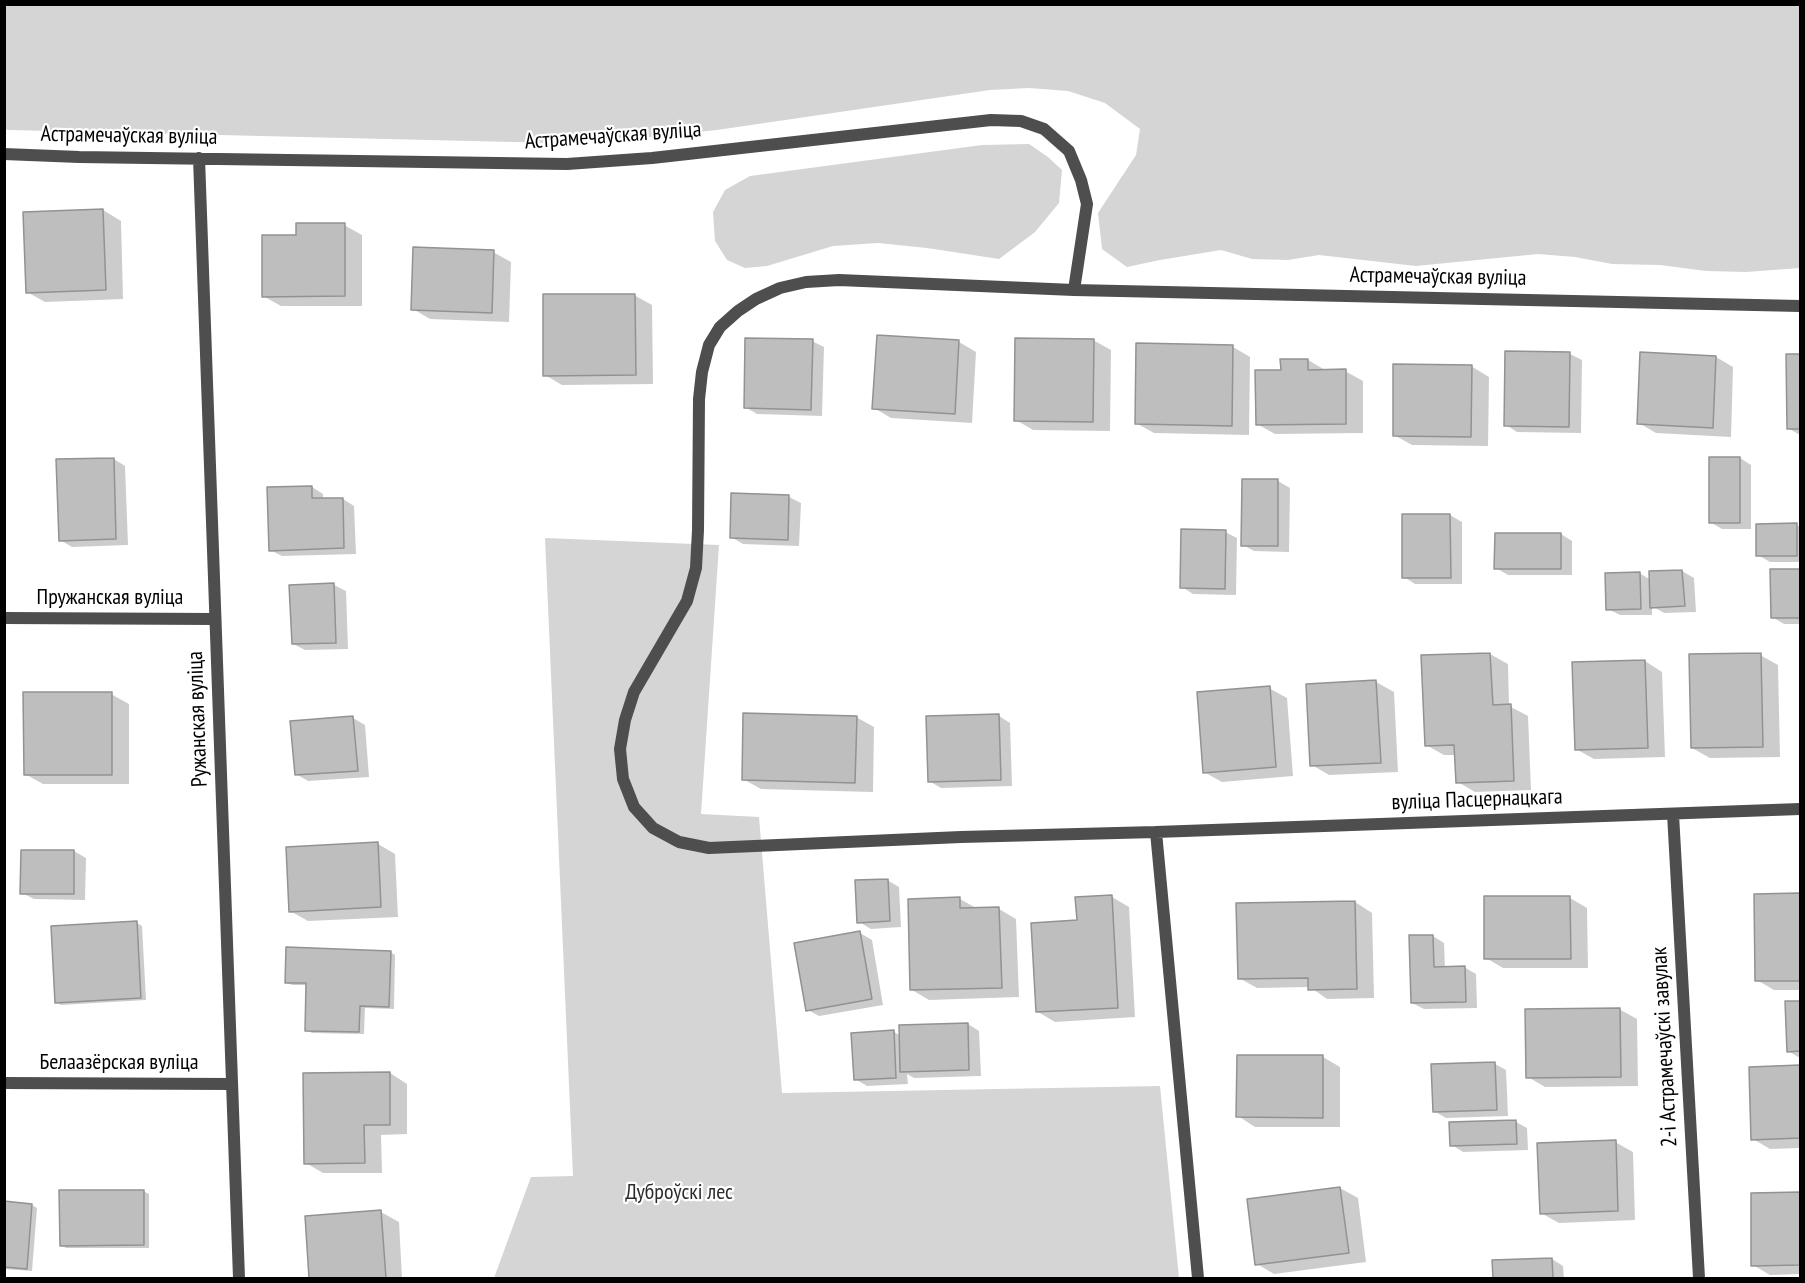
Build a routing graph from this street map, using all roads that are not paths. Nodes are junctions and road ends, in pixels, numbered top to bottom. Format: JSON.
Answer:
{"nodes":[{"id":1,"x":4,"y":154,"type":"edge"},
{"id":2,"x":199,"y":158,"type":"junction"},
{"id":3,"x":1074,"y":291,"type":"junction"},
{"id":4,"x":1800,"y":306,"type":"edge"},
{"id":5,"x":699,"y":399,"type":"joint"},
{"id":6,"x":4,"y":618,"type":"edge"},
{"id":7,"x":215,"y":619,"type":"junction"},
{"id":8,"x":1800,"y":809,"type":"edge"},
{"id":9,"x":1672,"y":814,"type":"junction"},
{"id":10,"x":1156,"y":832,"type":"junction"},
{"id":11,"x":4,"y":1083,"type":"edge"},
{"id":12,"x":232,"y":1084,"type":"junction"},
{"id":13,"x":239,"y":1278,"type":"edge"},
{"id":14,"x":1198,"y":1278,"type":"edge"},
{"id":15,"x":1699,"y":1278,"type":"edge"}],
"edges":[{"from":1,"to":2,"type":"street","name":"Астрамечаўская вуліца"},
{"from":2,"to":3,"type":"street","name":"Астрамечаўская вуліца"},
{"from":2,"to":7,"type":"street","name":"Ружанская вуліца"},
{"from":3,"to":4,"type":"street","name":"Астрамечаўская вуліца"},
{"from":3,"to":5,"type":"street","name":"Астрамечаўская вуліца"},
{"from":5,"to":10,"type":"street","name":"вуліца Пасцернацкага"},
{"from":6,"to":7,"type":"street","name":"Пружанская вуліца"},
{"from":7,"to":12,"type":"street","name":"Ружанская вуліца"},
{"from":8,"to":9,"type":"street","name":"вуліца Пасцернацкага"},
{"from":9,"to":10,"type":"street","name":"вуліца Пасцернацкага"},
{"from":9,"to":15,"type":"street","name":"2-і Астрамечаўскі завулак"},
{"from":10,"to":14,"type":"street"},
{"from":11,"to":12,"type":"street","name":"Белаазёрская вуліца"},
{"from":12,"to":13,"type":"street","name":"Ружанская вуліца"}]}
